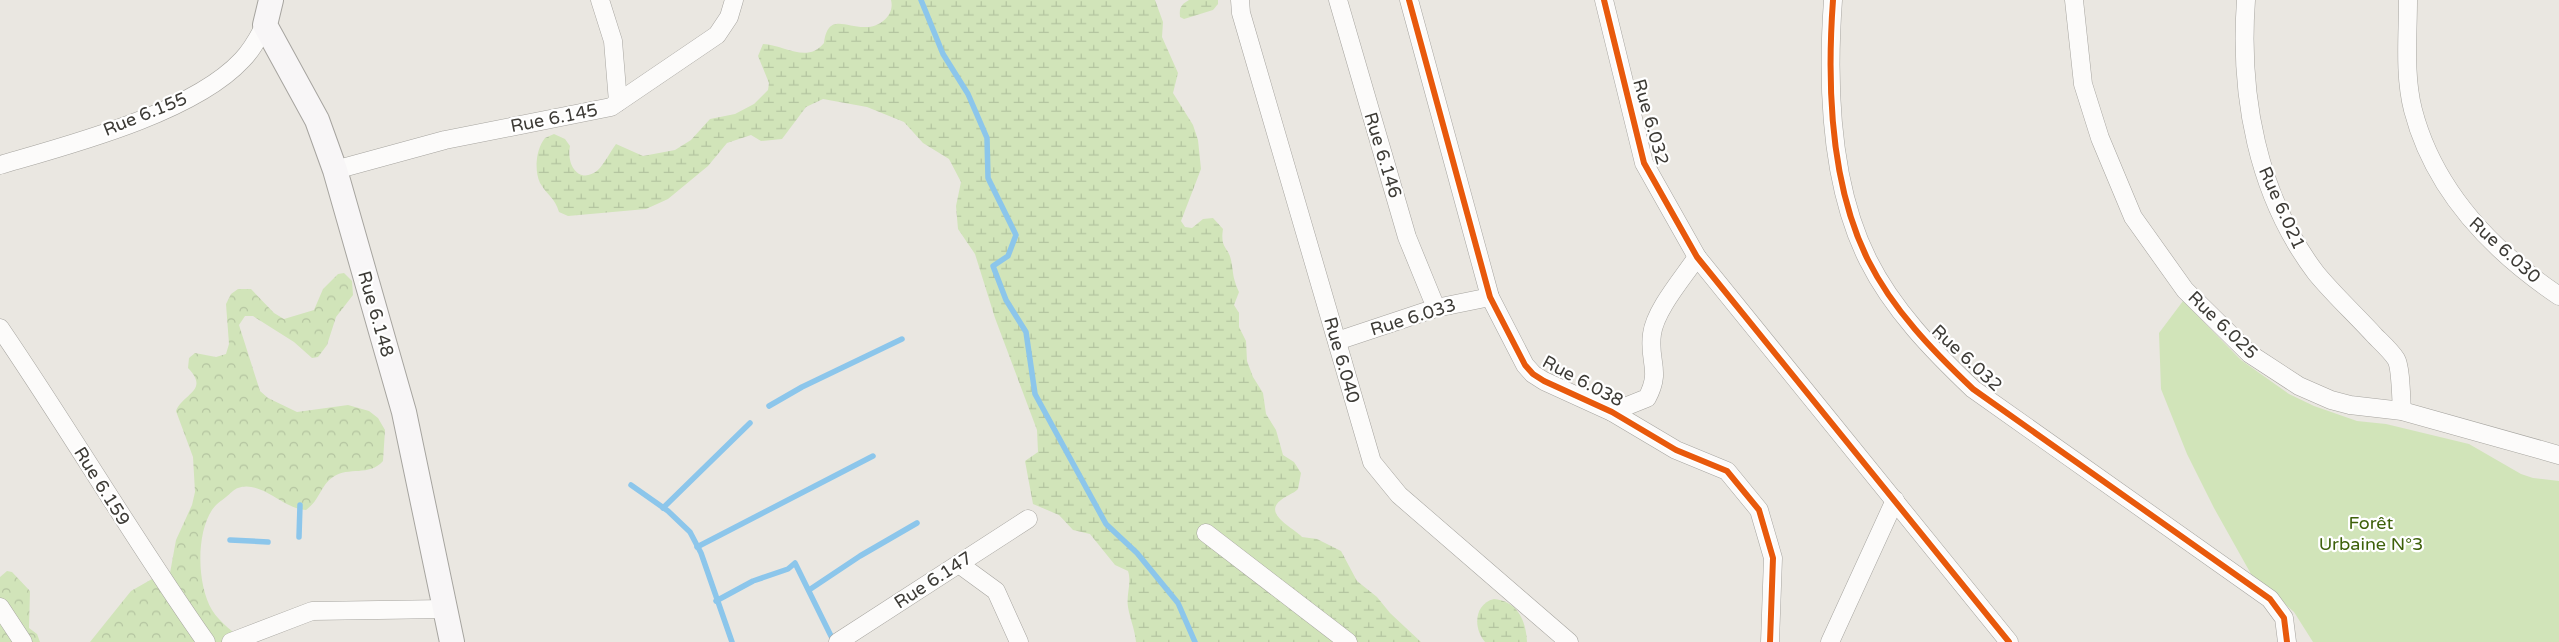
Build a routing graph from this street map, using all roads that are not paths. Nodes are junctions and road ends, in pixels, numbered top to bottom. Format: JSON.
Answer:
{"nodes":[{"id":1,"x":271,"y":0,"type":"edge"},
{"id":2,"x":600,"y":0,"type":"edge"},
{"id":3,"x":734,"y":0,"type":"edge"},
{"id":4,"x":1240,"y":0,"type":"edge"},
{"id":5,"x":1338,"y":0,"type":"edge"},
{"id":6,"x":1409,"y":0,"type":"edge"},
{"id":7,"x":1604,"y":0,"type":"edge"},
{"id":8,"x":1833,"y":0,"type":"edge"},
{"id":9,"x":2074,"y":0,"type":"edge"},
{"id":10,"x":2246,"y":0,"type":"edge"},
{"id":11,"x":2408,"y":0,"type":"edge"},
{"id":12,"x":265,"y":26,"type":"junction"},
{"id":13,"x":618,"y":102,"type":"junction"},
{"id":14,"x":0,"y":165,"type":"edge"},
{"id":15,"x":335,"y":170,"type":"junction"},
{"id":16,"x":1696,"y":257,"type":"junction"},
{"id":17,"x":1490,"y":296,"type":"junction"},
{"id":18,"x":2559,"y":296,"type":"edge"},
{"id":19,"x":1436,"y":308,"type":"junction"},
{"id":20,"x":0,"y":328,"type":"edge"},
{"id":21,"x":1337,"y":342,"type":"junction"},
{"id":22,"x":2402,"y":411,"type":"junction"},
{"id":23,"x":1612,"y":412,"type":"junction"},
{"id":24,"x":2559,"y":455,"type":"edge"},
{"id":25,"x":1895,"y":500,"type":"junction"},
{"id":26,"x":1028,"y":519,"type":"dead end"},
{"id":27,"x":1206,"y":532,"type":"dead end"},
{"id":28,"x":959,"y":564,"type":"junction"},
{"id":29,"x":0,"y":607,"type":"edge"},
{"id":30,"x":444,"y":609,"type":"junction"},
{"id":31,"x":862,"y":635,"type":"edge"},
{"id":32,"x":23,"y":642,"type":"edge"},
{"id":33,"x":206,"y":642,"type":"edge"},
{"id":34,"x":231,"y":642,"type":"edge"},
{"id":35,"x":452,"y":642,"type":"edge"},
{"id":36,"x":838,"y":642,"type":"edge"},
{"id":37,"x":1019,"y":642,"type":"edge"},
{"id":38,"x":1348,"y":642,"type":"edge"},
{"id":39,"x":1569,"y":642,"type":"edge"},
{"id":40,"x":1770,"y":642,"type":"edge"},
{"id":41,"x":1830,"y":642,"type":"edge"},
{"id":42,"x":2009,"y":642,"type":"edge"},
{"id":43,"x":2287,"y":642,"type":"edge"}],
"edges":[{"from":1,"to":12,"type":"street"},
{"from":2,"to":13,"type":"street"},
{"from":3,"to":13,"type":"street","name":"Rue 6.145"},
{"from":4,"to":21,"type":"street","name":"Rue 6.040"},
{"from":5,"to":19,"type":"street","name":"Rue 6.146"},
{"from":6,"to":17,"type":"street","name":"Rue 6.038"},
{"from":7,"to":16,"type":"street","name":"Rue 6.032"},
{"from":8,"to":43,"type":"street","name":"Rue 6.032"},
{"from":9,"to":22,"type":"street","name":"Rue 6.025"},
{"from":10,"to":22,"type":"street","name":"Rue 6.021"},
{"from":11,"to":18,"type":"street","name":"Rue 6.030"},
{"from":12,"to":14,"type":"street","name":"Rue 6.155"},
{"from":12,"to":15,"type":"street","name":"Rue 6.148"},
{"from":13,"to":15,"type":"street","name":"Rue 6.145"},
{"from":15,"to":30,"type":"street","name":"Rue 6.148"},
{"from":16,"to":23,"type":"street"},
{"from":16,"to":25,"type":"street","name":"Rue 6.032"},
{"from":17,"to":19,"type":"street","name":"Rue 6.033"},
{"from":17,"to":23,"type":"street","name":"Rue 6.038"},
{"from":19,"to":21,"type":"street","name":"Rue 6.033"},
{"from":20,"to":33,"type":"street","name":"Rue 6.159"},
{"from":21,"to":39,"type":"street","name":"Rue 6.040"},
{"from":22,"to":24,"type":"street","name":"Rue 6.025"},
{"from":23,"to":40,"type":"street","name":"Rue 6.038"},
{"from":25,"to":41,"type":"street"},
{"from":25,"to":42,"type":"street","name":"Rue 6.032"},
{"from":26,"to":28,"type":"street","name":"Rue 6.147"},
{"from":27,"to":38,"type":"street"},
{"from":28,"to":31,"type":"street","name":"Rue 6.147"},
{"from":28,"to":37,"type":"street"},
{"from":29,"to":32,"type":"street"},
{"from":30,"to":34,"type":"street"},
{"from":30,"to":35,"type":"street","name":"Rue 6.148"},
{"from":31,"to":36,"type":"street","name":"Rue 6.147"}]}
